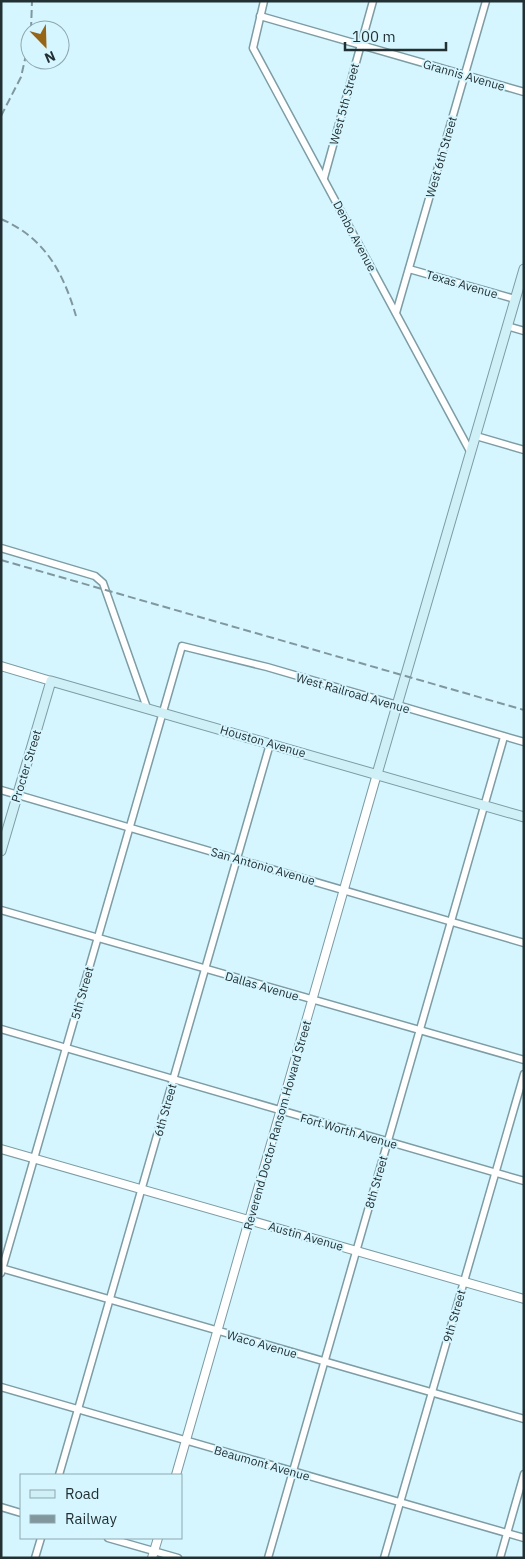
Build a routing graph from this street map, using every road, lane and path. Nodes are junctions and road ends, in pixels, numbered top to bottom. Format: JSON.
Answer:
{"nodes":[{"id":1,"x":264,"y":1,"type":"edge"},
{"id":2,"x":373,"y":1,"type":"edge"},
{"id":3,"x":486,"y":1,"type":"edge"},
{"id":4,"x":260,"y":16,"type":"junction"},
{"id":5,"x":360,"y":45,"type":"junction"},
{"id":6,"x":465,"y":75,"type":"junction"},
{"id":7,"x":524,"y":92,"type":"edge"},
{"id":8,"x":324,"y":178,"type":"junction"},
{"id":9,"x":409,"y":268,"type":"junction"},
{"id":10,"x":524,"y":269,"type":"edge"},
{"id":11,"x":515,"y":299,"type":"junction"},
{"id":12,"x":396,"y":313,"type":"junction"},
{"id":13,"x":507,"y":326,"type":"junction"},
{"id":14,"x":524,"y":331,"type":"edge"},
{"id":15,"x":476,"y":436,"type":"junction"},
{"id":16,"x":524,"y":450,"type":"edge"},
{"id":17,"x":471,"y":453,"type":"junction"},
{"id":18,"x":1,"y":548,"type":"edge"},
{"id":19,"x":1,"y":666,"type":"edge"},
{"id":20,"x":51,"y":681,"type":"junction"},
{"id":21,"x":398,"y":706,"type":"junction"},
{"id":22,"x":147,"y":708,"type":"junction"},
{"id":23,"x":163,"y":713,"type":"junction"},
{"id":24,"x":504,"y":737,"type":"junction"},
{"id":25,"x":524,"y":742,"type":"edge"},
{"id":26,"x":270,"y":744,"type":"junction"},
{"id":27,"x":377,"y":774,"type":"junction"},
{"id":28,"x":1,"y":790,"type":"edge"},
{"id":29,"x":17,"y":795,"type":"junction"},
{"id":30,"x":485,"y":806,"type":"junction"},
{"id":31,"x":524,"y":817,"type":"edge"},
{"id":32,"x":130,"y":828,"type":"junction"},
{"id":33,"x":1,"y":851,"type":"edge"},
{"id":34,"x":238,"y":858,"type":"junction"},
{"id":35,"x":345,"y":890,"type":"junction"},
{"id":36,"x":1,"y":910,"type":"edge"},
{"id":37,"x":451,"y":922,"type":"junction"},
{"id":38,"x":98,"y":938,"type":"junction"},
{"id":39,"x":524,"y":943,"type":"edge"},
{"id":40,"x":206,"y":969,"type":"junction"},
{"id":41,"x":313,"y":1000,"type":"junction"},
{"id":42,"x":1,"y":1030,"type":"edge"},
{"id":43,"x":420,"y":1031,"type":"junction"},
{"id":44,"x":66,"y":1048,"type":"junction"},
{"id":45,"x":524,"y":1060,"type":"edge"},
{"id":46,"x":524,"y":1074,"type":"edge"},
{"id":47,"x":174,"y":1080,"type":"junction"},
{"id":48,"x":281,"y":1112,"type":"junction"},
{"id":49,"x":388,"y":1142,"type":"junction"},
{"id":50,"x":1,"y":1149,"type":"edge"},
{"id":51,"x":34,"y":1158,"type":"junction"},
{"id":52,"x":496,"y":1173,"type":"junction"},
{"id":53,"x":524,"y":1181,"type":"edge"},
{"id":54,"x":142,"y":1188,"type":"junction"},
{"id":55,"x":250,"y":1220,"type":"junction"},
{"id":56,"x":356,"y":1250,"type":"junction"},
{"id":57,"x":2,"y":1270,"type":"edge"},
{"id":58,"x":464,"y":1282,"type":"junction"},
{"id":59,"x":524,"y":1299,"type":"edge"},
{"id":60,"x":110,"y":1300,"type":"junction"},
{"id":61,"x":217,"y":1331,"type":"junction"},
{"id":62,"x":324,"y":1361,"type":"junction"},
{"id":63,"x":1,"y":1387,"type":"edge"},
{"id":64,"x":432,"y":1392,"type":"junction"},
{"id":65,"x":78,"y":1409,"type":"junction"},
{"id":66,"x":524,"y":1419,"type":"edge"},
{"id":67,"x":186,"y":1440,"type":"junction"},
{"id":68,"x":293,"y":1472,"type":"junction"},
{"id":69,"x":59,"y":1474,"type":"edge"},
{"id":70,"x":176,"y":1474,"type":"edge"},
{"id":71,"x":524,"y":1474,"type":"edge"},
{"id":72,"x":400,"y":1502,"type":"junction"},
{"id":73,"x":1,"y":1507,"type":"edge"},
{"id":74,"x":20,"y":1513,"type":"edge"},
{"id":75,"x":506,"y":1534,"type":"junction"},
{"id":76,"x":524,"y":1538,"type":"edge"},
{"id":77,"x":41,"y":1539,"type":"edge"},
{"id":78,"x":111,"y":1539,"type":"edge"},
{"id":79,"x":158,"y":1539,"type":"edge"},
{"id":80,"x":153,"y":1554,"type":"edge"},
{"id":81,"x":35,"y":1558,"type":"edge"},
{"id":82,"x":178,"y":1558,"type":"edge"},
{"id":83,"x":268,"y":1558,"type":"edge"},
{"id":84,"x":384,"y":1558,"type":"edge"},
{"id":85,"x":500,"y":1558,"type":"edge"}],
"edges":[{"from":1,"to":4,"type":"street","name":"Denbo Avenue"},
{"from":2,"to":5,"type":"street","name":"West 5th Street"},
{"from":3,"to":6,"type":"street","name":"West 6th Street"},
{"from":4,"to":5,"type":"street","name":"Grannis Avenue"},
{"from":4,"to":8,"type":"street","name":"Denbo Avenue"},
{"from":5,"to":6,"type":"street","name":"Grannis Avenue"},
{"from":5,"to":8,"type":"street","name":"West 5th Street"},
{"from":6,"to":7,"type":"street","name":"Grannis Avenue"},
{"from":6,"to":9,"type":"street","name":"West 6th Street"},
{"from":8,"to":12,"type":"street","name":"Denbo Avenue"},
{"from":9,"to":11,"type":"street","name":"Texas Avenue"},
{"from":9,"to":12,"type":"street","name":"West 6th Street"},
{"from":10,"to":11,"type":"main road"},
{"from":11,"to":13,"type":"main road"},
{"from":12,"to":17,"type":"street","name":"Denbo Avenue"},
{"from":13,"to":14,"type":"street"},
{"from":13,"to":15,"type":"main road"},
{"from":15,"to":16,"type":"street"},
{"from":15,"to":17,"type":"main road"},
{"from":17,"to":21,"type":"main road"},
{"from":18,"to":22,"type":"street"},
{"from":19,"to":20,"type":"street","name":"Houston Avenue"},
{"from":20,"to":22,"type":"main road","name":"Houston Avenue"},
{"from":20,"to":29,"type":"main road","name":"Procter Street"},
{"from":21,"to":23,"type":"street","name":"West Railroad Avenue"},
{"from":21,"to":24,"type":"street","name":"West Railroad Avenue"},
{"from":21,"to":27,"type":"main road"},
{"from":22,"to":23,"type":"main road","name":"Houston Avenue"},
{"from":23,"to":26,"type":"main road","name":"Houston Avenue"},
{"from":23,"to":32,"type":"street","name":"5th Street"},
{"from":24,"to":25,"type":"street","name":"West Railroad Avenue"},
{"from":24,"to":30,"type":"street","name":"8th Street"},
{"from":26,"to":27,"type":"main road","name":"Houston Avenue"},
{"from":26,"to":34,"type":"street","name":"6th Street"},
{"from":27,"to":30,"type":"main road","name":"Houston Avenue"},
{"from":27,"to":35,"type":"street","name":"Reverend Doctor Ransom Howard Street"},
{"from":28,"to":29,"type":"street","name":"San Antonio Avenue"},
{"from":29,"to":32,"type":"street","name":"San Antonio Avenue"},
{"from":29,"to":33,"type":"main road","name":"Procter Street"},
{"from":30,"to":31,"type":"main road","name":"Houston Avenue"},
{"from":30,"to":37,"type":"street","name":"8th Street"},
{"from":32,"to":34,"type":"street","name":"San Antonio Avenue"},
{"from":32,"to":38,"type":"street","name":"5th Street"},
{"from":34,"to":35,"type":"street","name":"San Antonio Avenue"},
{"from":34,"to":40,"type":"street","name":"6th Street"},
{"from":35,"to":37,"type":"street","name":"San Antonio Avenue"},
{"from":35,"to":41,"type":"street","name":"Reverend Doctor Ransom Howard Street"},
{"from":36,"to":38,"type":"street","name":"Dallas Avenue"},
{"from":37,"to":39,"type":"street","name":"San Antonio Avenue"},
{"from":37,"to":43,"type":"street","name":"8th Street"},
{"from":38,"to":40,"type":"street","name":"Dallas Avenue"},
{"from":38,"to":44,"type":"street","name":"5th Street"},
{"from":40,"to":41,"type":"street","name":"Dallas Avenue"},
{"from":40,"to":47,"type":"street","name":"6th Street"},
{"from":41,"to":43,"type":"street","name":"Dallas Avenue"},
{"from":41,"to":48,"type":"street","name":"Reverend Doctor Ransom Howard Street"},
{"from":42,"to":44,"type":"street","name":"Fort Worth Avenue"},
{"from":43,"to":45,"type":"street","name":"Dallas Avenue"},
{"from":43,"to":49,"type":"street","name":"8th Street"},
{"from":44,"to":47,"type":"street","name":"Fort Worth Avenue"},
{"from":44,"to":51,"type":"street","name":"5th Street"},
{"from":46,"to":52,"type":"street","name":"9th Street"},
{"from":47,"to":48,"type":"street","name":"Fort Worth Avenue"},
{"from":47,"to":54,"type":"street","name":"6th Street"},
{"from":48,"to":49,"type":"street","name":"Fort Worth Avenue"},
{"from":48,"to":55,"type":"street","name":"Reverend Doctor Ransom Howard Street"},
{"from":49,"to":52,"type":"street","name":"Fort Worth Avenue"},
{"from":49,"to":56,"type":"street","name":"8th Street"},
{"from":50,"to":51,"type":"street","name":"Austin Avenue"},
{"from":51,"to":54,"type":"street","name":"Austin Avenue"},
{"from":51,"to":57,"type":"street","name":"5th Street"},
{"from":52,"to":53,"type":"street","name":"Fort Worth Avenue"},
{"from":52,"to":58,"type":"street","name":"9th Street"},
{"from":54,"to":55,"type":"street","name":"Austin Avenue"},
{"from":54,"to":60,"type":"street","name":"6th Street"},
{"from":55,"to":56,"type":"street","name":"Austin Avenue"},
{"from":55,"to":61,"type":"street","name":"Reverend Doctor Ransom Howard Street"},
{"from":56,"to":58,"type":"street","name":"Austin Avenue"},
{"from":56,"to":62,"type":"street","name":"8th Street"},
{"from":57,"to":60,"type":"street","name":"Waco Avenue"},
{"from":58,"to":59,"type":"street","name":"Austin Avenue"},
{"from":58,"to":64,"type":"street","name":"9th Street"},
{"from":60,"to":61,"type":"street","name":"Waco Avenue"},
{"from":60,"to":65,"type":"street","name":"6th Street"},
{"from":61,"to":62,"type":"street","name":"Waco Avenue"},
{"from":61,"to":67,"type":"street","name":"Reverend Doctor Ransom Howard Street"},
{"from":62,"to":64,"type":"street","name":"Waco Avenue"},
{"from":62,"to":68,"type":"street","name":"8th Street"},
{"from":63,"to":65,"type":"street","name":"Beaumont Avenue"},
{"from":64,"to":66,"type":"street","name":"Waco Avenue"},
{"from":64,"to":72,"type":"street","name":"9th Street"},
{"from":65,"to":67,"type":"street","name":"Beaumont Avenue"},
{"from":65,"to":69,"type":"street","name":"6th Street"},
{"from":67,"to":68,"type":"street","name":"Beaumont Avenue"},
{"from":67,"to":70,"type":"street","name":"Reverend Doctor Ransom Howard Street"},
{"from":68,"to":72,"type":"street","name":"Beaumont Avenue"},
{"from":68,"to":83,"type":"street","name":"8th Street"},
{"from":71,"to":75,"type":"street"},
{"from":72,"to":75,"type":"street","name":"Beaumont Avenue"},
{"from":72,"to":84,"type":"street","name":"9th Street"},
{"from":73,"to":74,"type":"street"},
{"from":75,"to":76,"type":"street","name":"Beaumont Avenue"},
{"from":75,"to":85,"type":"street"},
{"from":77,"to":81,"type":"street"},
{"from":78,"to":80,"type":"street"},
{"from":79,"to":80,"type":"street"},
{"from":80,"to":82,"type":"street"}]}
